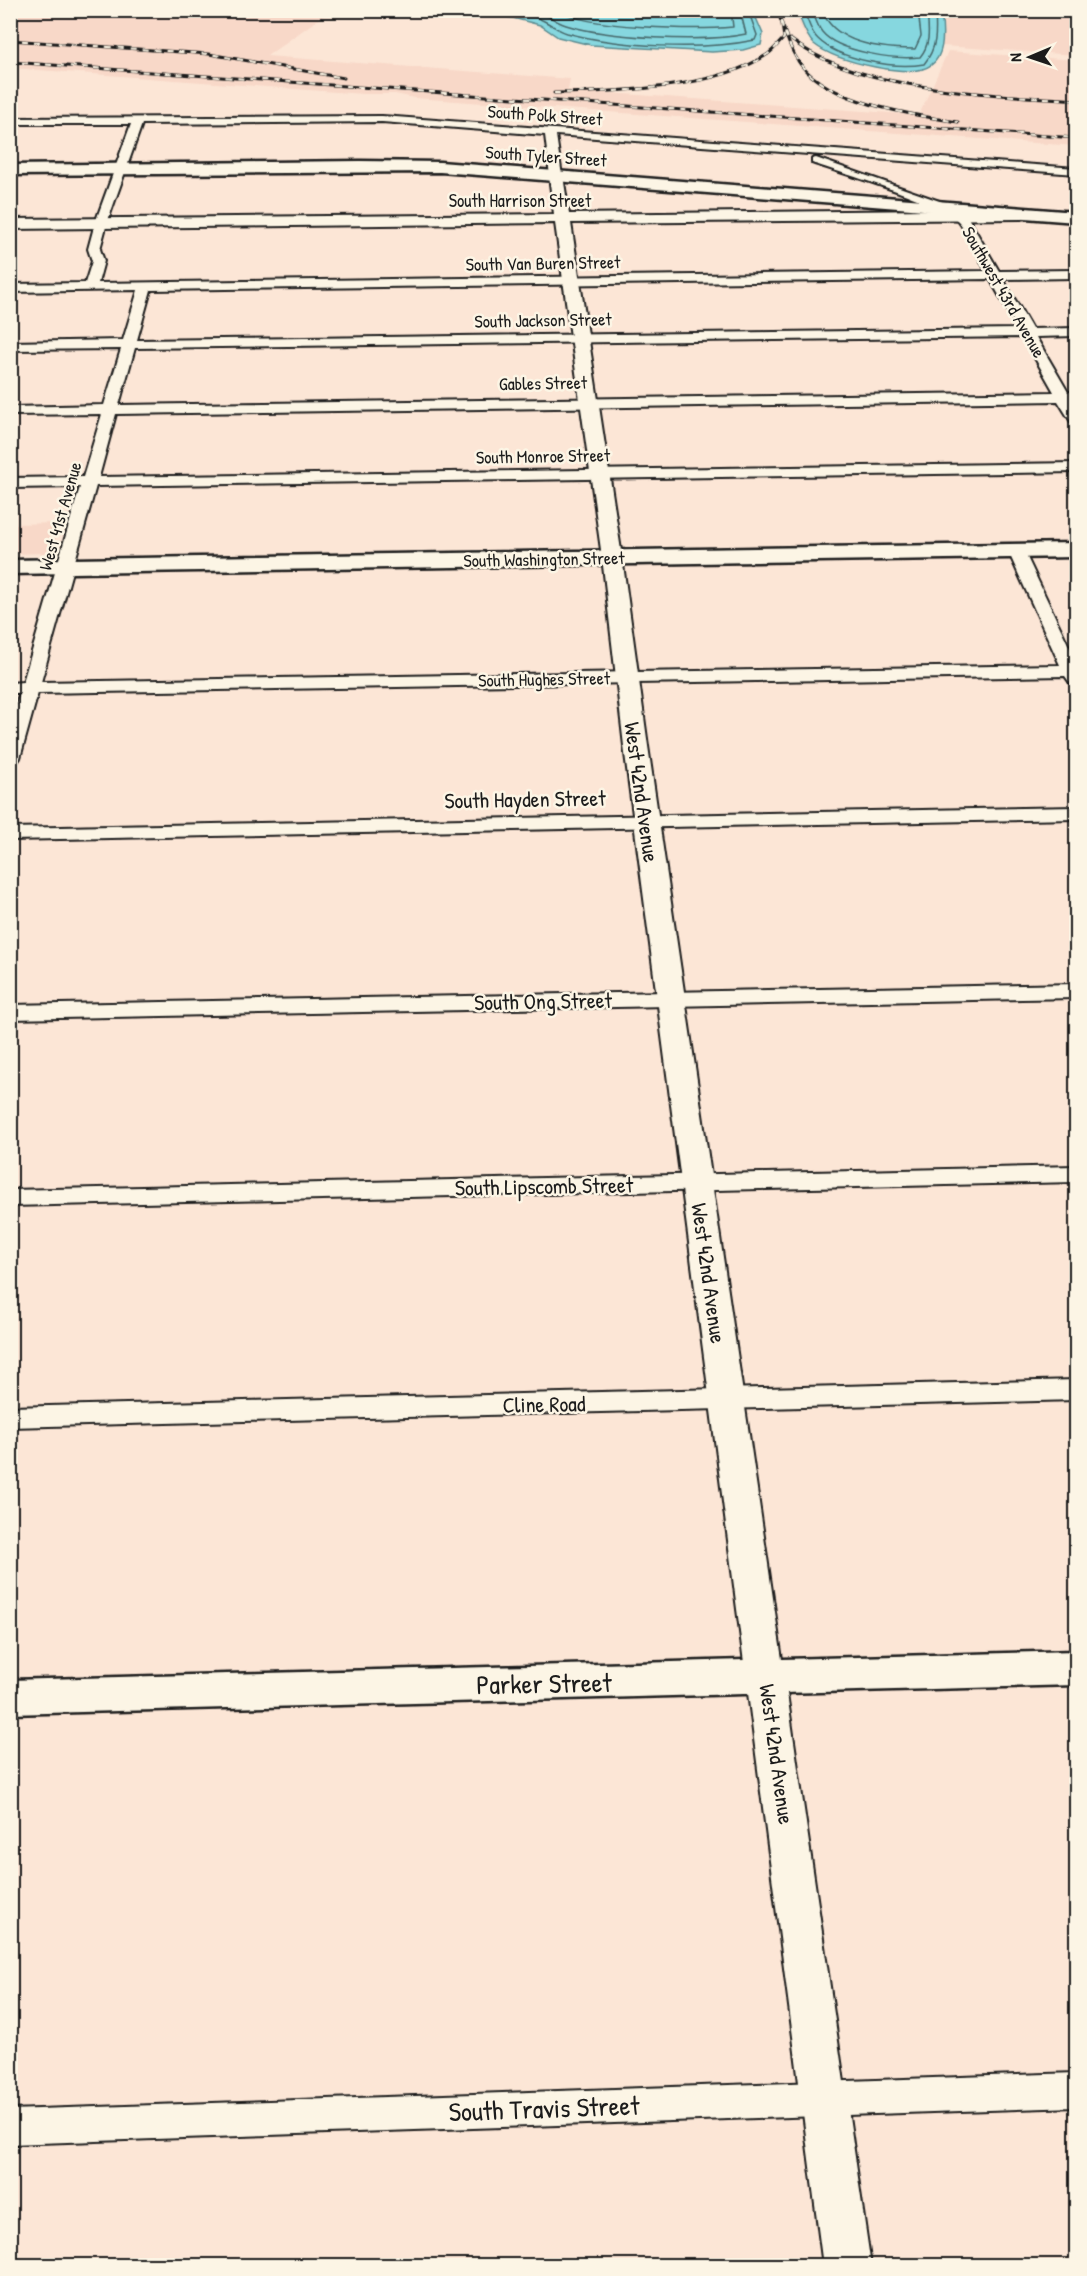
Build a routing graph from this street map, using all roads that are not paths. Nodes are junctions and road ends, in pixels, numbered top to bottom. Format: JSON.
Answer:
{"nodes":[{"id":1,"x":138,"y":120,"type":"junction"},
{"id":2,"x":10,"y":121,"type":"edge"},
{"id":3,"x":550,"y":132,"type":"junction"},
{"id":4,"x":771,"y":148,"type":"junction"},
{"id":5,"x":121,"y":168,"type":"junction"},
{"id":6,"x":10,"y":170,"type":"edge"},
{"id":7,"x":1077,"y":171,"type":"edge"},
{"id":8,"x":556,"y":176,"type":"junction"},
{"id":9,"x":950,"y":211,"type":"junction"},
{"id":10,"x":1077,"y":217,"type":"edge"},
{"id":11,"x":562,"y":220,"type":"junction"},
{"id":12,"x":102,"y":223,"type":"junction"},
{"id":13,"x":10,"y":224,"type":"edge"},
{"id":14,"x":1077,"y":274,"type":"edge"},
{"id":15,"x":996,"y":275,"type":"junction"},
{"id":16,"x":571,"y":281,"type":"junction"},
{"id":17,"x":146,"y":286,"type":"junction"},
{"id":18,"x":90,"y":287,"type":"junction"},
{"id":19,"x":10,"y":288,"type":"edge"},
{"id":20,"x":1027,"y":332,"type":"junction"},
{"id":21,"x":1077,"y":332,"type":"edge"},
{"id":22,"x":579,"y":338,"type":"junction"},
{"id":23,"x":130,"y":344,"type":"junction"},
{"id":24,"x":10,"y":346,"type":"edge"},
{"id":25,"x":1070,"y":396,"type":"edge"},
{"id":26,"x":588,"y":402,"type":"junction"},
{"id":27,"x":111,"y":409,"type":"junction"},
{"id":28,"x":10,"y":411,"type":"edge"},
{"id":29,"x":1077,"y":419,"type":"edge"},
{"id":30,"x":1077,"y":468,"type":"edge"},
{"id":31,"x":599,"y":475,"type":"junction"},
{"id":32,"x":91,"y":482,"type":"junction"},
{"id":33,"x":10,"y":483,"type":"edge"},
{"id":34,"x":1077,"y":550,"type":"edge"},
{"id":35,"x":1016,"y":551,"type":"junction"},
{"id":36,"x":612,"y":558,"type":"junction"},
{"id":37,"x":66,"y":566,"type":"junction"},
{"id":38,"x":10,"y":567,"type":"edge"},
{"id":39,"x":1075,"y":673,"type":"edge"},
{"id":40,"x":627,"y":678,"type":"junction"},
{"id":41,"x":30,"y":687,"type":"junction"},
{"id":42,"x":10,"y":688,"type":"edge"},
{"id":43,"x":10,"y":758,"type":"edge"},
{"id":44,"x":1077,"y":813,"type":"edge"},
{"id":45,"x":647,"y":820,"type":"junction"},
{"id":46,"x":10,"y":834,"type":"edge"},
{"id":47,"x":1077,"y":991,"type":"edge"},
{"id":48,"x":672,"y":999,"type":"junction"},
{"id":49,"x":10,"y":1012,"type":"edge"},
{"id":50,"x":1077,"y":1174,"type":"edge"},
{"id":51,"x":696,"y":1182,"type":"junction"},
{"id":52,"x":10,"y":1198,"type":"edge"},
{"id":53,"x":1077,"y":1389,"type":"edge"},
{"id":54,"x":726,"y":1400,"type":"junction"},
{"id":55,"x":10,"y":1417,"type":"edge"},
{"id":56,"x":1077,"y":1668,"type":"edge"},
{"id":57,"x":767,"y":1678,"type":"junction"},
{"id":58,"x":10,"y":1697,"type":"edge"},
{"id":59,"x":1077,"y":2090,"type":"edge"},
{"id":60,"x":824,"y":2099,"type":"junction"},
{"id":61,"x":10,"y":2127,"type":"edge"},
{"id":62,"x":847,"y":2265,"type":"edge"}],
"edges":[{"from":1,"to":2,"type":"street","name":"South Polk Street"},
{"from":1,"to":3,"type":"street","name":"South Polk Street"},
{"from":1,"to":5,"type":"street"},
{"from":3,"to":4,"type":"street","name":"South Polk Street"},
{"from":3,"to":8,"type":"street"},
{"from":4,"to":7,"type":"street","name":"South Polk Street"},
{"from":4,"to":9,"type":"street","name":"Southwest 43rd Avenue"},
{"from":5,"to":6,"type":"main road","name":"South Tyler Street"},
{"from":5,"to":8,"type":"main road","name":"South Tyler Street"},
{"from":5,"to":12,"type":"street"},
{"from":8,"to":9,"type":"main road","name":"South Tyler Street"},
{"from":8,"to":11,"type":"street","name":"West 42nd Avenue"},
{"from":9,"to":10,"type":"main road","name":"South Tyler Street"},
{"from":9,"to":11,"type":"street","name":"South Harrison Street"},
{"from":9,"to":15,"type":"street","name":"Southwest 43rd Avenue"},
{"from":11,"to":12,"type":"street","name":"South Harrison Street"},
{"from":11,"to":16,"type":"street","name":"West 42nd Avenue"},
{"from":12,"to":13,"type":"street","name":"South Harrison Street"},
{"from":12,"to":18,"type":"street"},
{"from":14,"to":15,"type":"street","name":"South Van Buren Street"},
{"from":15,"to":16,"type":"street","name":"South Van Buren Street"},
{"from":15,"to":20,"type":"street","name":"Southwest 43rd Avenue"},
{"from":16,"to":17,"type":"street","name":"South Van Buren Street"},
{"from":16,"to":22,"type":"street","name":"West 42nd Avenue"},
{"from":17,"to":18,"type":"street","name":"South Van Buren Street"},
{"from":17,"to":23,"type":"street","name":"West 41st Avenue"},
{"from":18,"to":19,"type":"street","name":"South Van Buren Street"},
{"from":20,"to":21,"type":"street","name":"South Jackson Street"},
{"from":20,"to":22,"type":"street","name":"South Jackson Street"},
{"from":20,"to":25,"type":"street","name":"Southwest 43rd Avenue"},
{"from":22,"to":23,"type":"street","name":"South Jackson Street"},
{"from":22,"to":26,"type":"street","name":"West 42nd Avenue"},
{"from":23,"to":24,"type":"street","name":"South Jackson Street"},
{"from":23,"to":27,"type":"street","name":"West 41st Avenue"},
{"from":25,"to":26,"type":"street","name":"Gables Street"},
{"from":25,"to":29,"type":"street","name":"Southwest 43rd Avenue"},
{"from":26,"to":27,"type":"street","name":"Gables Street"},
{"from":26,"to":31,"type":"street","name":"West 42nd Avenue"},
{"from":27,"to":28,"type":"street","name":"Gables Street"},
{"from":27,"to":32,"type":"street","name":"West 41st Avenue"},
{"from":30,"to":31,"type":"street","name":"South Monroe Street"},
{"from":31,"to":32,"type":"street","name":"South Monroe Street"},
{"from":31,"to":36,"type":"street","name":"West 42nd Avenue"},
{"from":32,"to":33,"type":"street","name":"South Monroe Street"},
{"from":32,"to":37,"type":"street","name":"West 41st Avenue"},
{"from":34,"to":35,"type":"main road","name":"South Washington Street"},
{"from":35,"to":36,"type":"main road","name":"South Washington Street"},
{"from":35,"to":39,"type":"street"},
{"from":36,"to":37,"type":"main road","name":"South Washington Street"},
{"from":36,"to":40,"type":"street","name":"West 42nd Avenue"},
{"from":37,"to":38,"type":"main road","name":"South Washington Street"},
{"from":37,"to":41,"type":"street","name":"West 41st Avenue"},
{"from":39,"to":40,"type":"street","name":"South Hughes Street"},
{"from":40,"to":41,"type":"street","name":"South Hughes Street"},
{"from":40,"to":45,"type":"street","name":"West 42nd Avenue"},
{"from":41,"to":42,"type":"street","name":"South Hughes Street"},
{"from":41,"to":43,"type":"street","name":"West 41st Avenue"},
{"from":44,"to":45,"type":"street","name":"South Hayden Street"},
{"from":45,"to":46,"type":"street","name":"South Hayden Street"},
{"from":45,"to":48,"type":"street","name":"West 42nd Avenue"},
{"from":47,"to":48,"type":"street","name":"South Ong Street"},
{"from":48,"to":49,"type":"street","name":"South Ong Street"},
{"from":48,"to":51,"type":"street","name":"West 42nd Avenue"},
{"from":50,"to":51,"type":"street","name":"South Lipscomb Street"},
{"from":51,"to":52,"type":"street","name":"South Lipscomb Street"},
{"from":51,"to":54,"type":"street","name":"West 42nd Avenue"},
{"from":53,"to":54,"type":"street","name":"Cline Road"},
{"from":54,"to":55,"type":"street","name":"Cline Road"},
{"from":54,"to":57,"type":"street","name":"West 42nd Avenue"},
{"from":56,"to":57,"type":"main road","name":"Parker Street"},
{"from":57,"to":58,"type":"main road","name":"Parker Street"},
{"from":57,"to":60,"type":"street","name":"West 42nd Avenue"},
{"from":59,"to":60,"type":"street","name":"South Travis Street"},
{"from":60,"to":61,"type":"street","name":"South Travis Street"},
{"from":60,"to":62,"type":"street","name":"West 42nd Avenue"}]}
